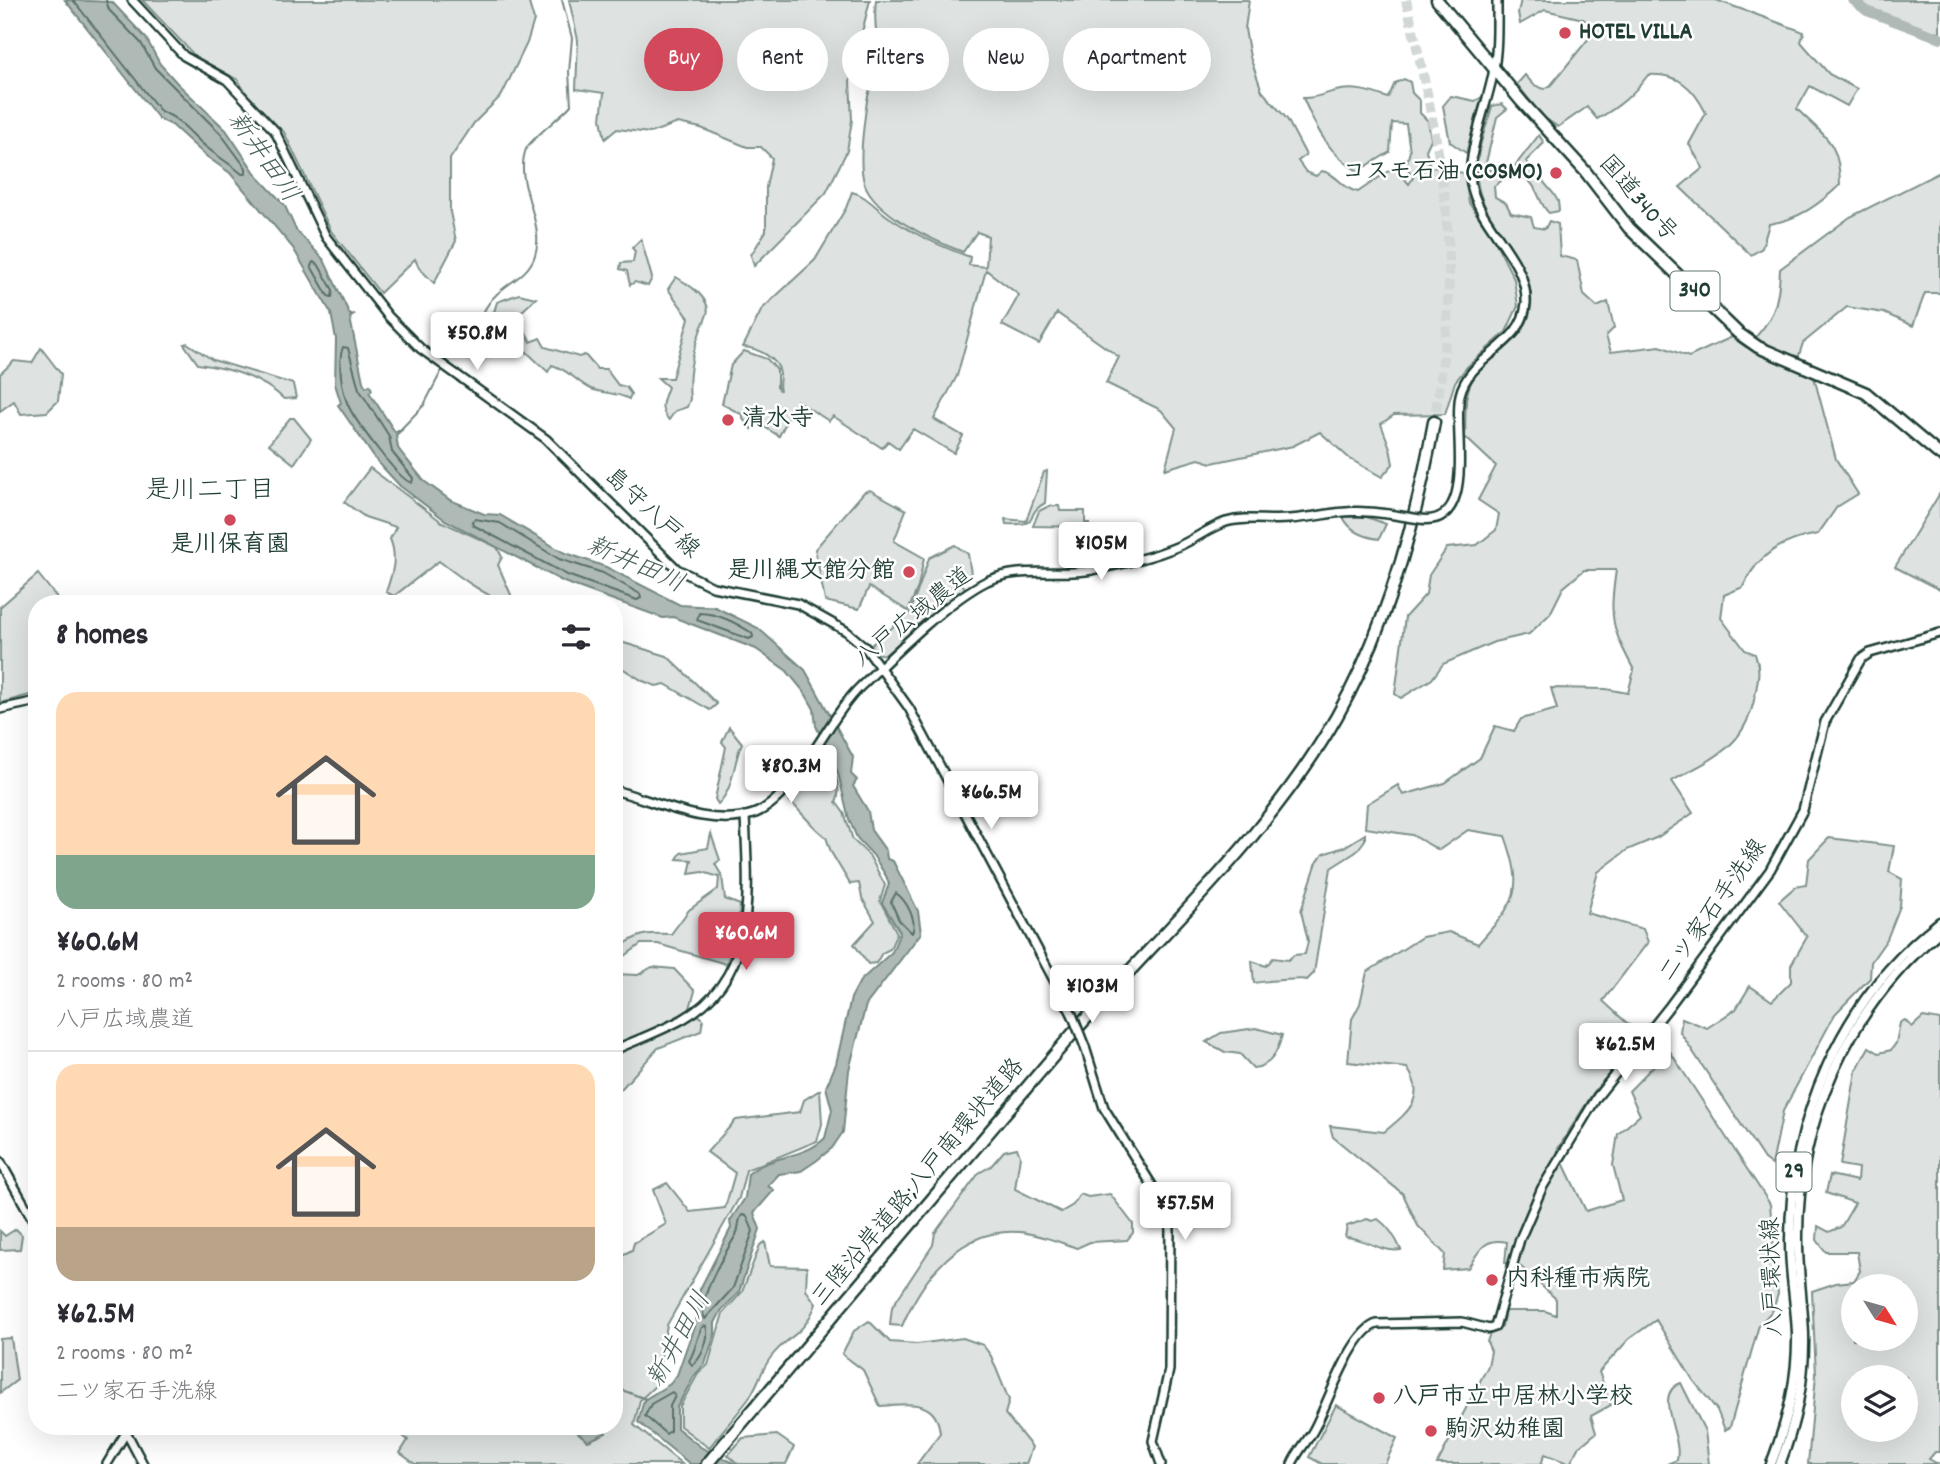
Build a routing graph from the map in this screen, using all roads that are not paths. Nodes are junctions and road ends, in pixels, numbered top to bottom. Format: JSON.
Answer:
{"nodes":[{"id":1,"x":132,"y":0,"type":"edge"},
{"id":2,"x":1437,"y":0,"type":"edge"},
{"id":3,"x":1497,"y":0,"type":"edge"},
{"id":4,"x":1494,"y":70,"type":"junction"},
{"id":5,"x":1434,"y":422,"type":"tunnel mouth"},
{"id":6,"x":1940,"y":455,"type":"edge"},
{"id":7,"x":1940,"y":633,"type":"edge"},
{"id":8,"x":879,"y":669,"type":"junction"},
{"id":9,"x":28,"y":703,"type":"edge"},
{"id":10,"x":0,"y":709,"type":"edge"},
{"id":11,"x":623,"y":793,"type":"edge"},
{"id":12,"x":745,"y":816,"type":"junction"},
{"id":13,"x":1940,"y":922,"type":"edge"},
{"id":14,"x":1940,"y":931,"type":"edge"},
{"id":15,"x":623,"y":1046,"type":"edge"},
{"id":16,"x":0,"y":1161,"type":"edge"},
{"id":17,"x":28,"y":1211,"type":"edge"},
{"id":18,"x":122,"y":1435,"type":"edge"},
{"id":19,"x":129,"y":1435,"type":"edge"},
{"id":20,"x":107,"y":1464,"type":"edge"},
{"id":21,"x":143,"y":1464,"type":"edge"},
{"id":22,"x":707,"y":1464,"type":"edge"},
{"id":23,"x":1161,"y":1464,"type":"edge"},
{"id":24,"x":1292,"y":1464,"type":"edge"},
{"id":25,"x":1771,"y":1464,"type":"edge"},
{"id":26,"x":1780,"y":1464,"type":"edge"}],
"edges":[{"from":1,"to":8,"type":"street","name":"島守八戸線"},
{"from":2,"to":4,"type":"highway","name":"国道340号","number":"340"},
{"from":3,"to":4,"type":"street","name":"八戸広域農道"},
{"from":4,"to":6,"type":"highway","name":"国道340号","number":"340"},
{"from":4,"to":8,"type":"street","name":"八戸広域農道","bridge":true},
{"from":5,"to":22,"type":"highway","name":"三陸沿岸道路;八戸南環状道路"},
{"from":7,"to":24,"type":"street","name":"二ツ家石手洗線"},
{"from":8,"to":12,"type":"street","name":"八戸広域農道"},
{"from":8,"to":23,"type":"street","name":"島守八戸線","bridge":true},
{"from":9,"to":10,"type":"street"},
{"from":11,"to":12,"type":"street"},
{"from":12,"to":15,"type":"street"},
{"from":13,"to":25,"type":"main road","name":"八戸環状線","number":"29"},
{"from":14,"to":26,"type":"main road","name":"八戸環状線","number":"29"},
{"from":16,"to":17,"type":"street"},
{"from":18,"to":20,"type":"street"},
{"from":19,"to":21,"type":"street"}]}
